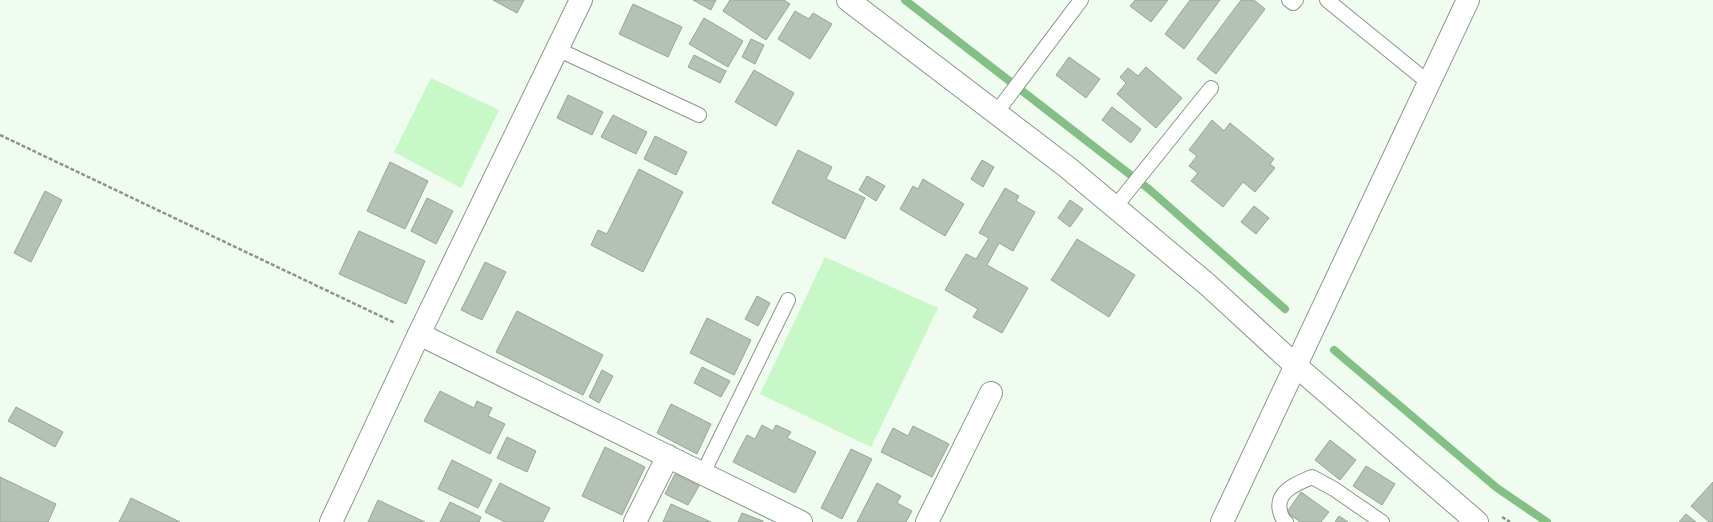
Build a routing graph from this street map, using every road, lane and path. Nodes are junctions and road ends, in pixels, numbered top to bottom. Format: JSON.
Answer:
{"nodes":[{"id":1,"x":581,"y":0,"type":"edge"},
{"id":2,"x":848,"y":0,"type":"edge"},
{"id":3,"x":1081,"y":0,"type":"edge"},
{"id":4,"x":1289,"y":0,"type":"edge"},
{"id":5,"x":1296,"y":0,"type":"edge"},
{"id":6,"x":1327,"y":0,"type":"edge"},
{"id":7,"x":1468,"y":0,"type":"edge"},
{"id":8,"x":557,"y":49,"type":"junction"},
{"id":9,"x":1429,"y":83,"type":"junction"},
{"id":10,"x":1211,"y":88,"type":"dead end"},
{"id":11,"x":996,"y":113,"type":"junction"},
{"id":12,"x":700,"y":115,"type":"dead end"},
{"id":13,"x":0,"y":135,"type":"edge"},
{"id":14,"x":1115,"y":207,"type":"junction"},
{"id":15,"x":788,"y":300,"type":"dead end"},
{"id":16,"x":419,"y":334,"type":"junction"},
{"id":17,"x":1295,"y":365,"type":"junction"},
{"id":18,"x":991,"y":393,"type":"dead end"},
{"id":19,"x":668,"y":456,"type":"junction"},
{"id":20,"x":703,"y":473,"type":"junction"},
{"id":21,"x":779,"y":517,"type":"edge"},
{"id":22,"x":330,"y":522,"type":"edge"},
{"id":23,"x":635,"y":522,"type":"edge"},
{"id":24,"x":801,"y":522,"type":"edge"},
{"id":25,"x":927,"y":522,"type":"edge"},
{"id":26,"x":1222,"y":522,"type":"edge"},
{"id":27,"x":1286,"y":522,"type":"edge"},
{"id":28,"x":1382,"y":522,"type":"edge"},
{"id":29,"x":1477,"y":522,"type":"edge"}],
"edges":[{"from":1,"to":8,"type":"street"},
{"from":2,"to":11,"type":"street"},
{"from":3,"to":11,"type":"lane"},
{"from":4,"to":5,"type":"lane"},
{"from":6,"to":9,"type":"lane"},
{"from":7,"to":9,"type":"street"},
{"from":8,"to":12,"type":"lane"},
{"from":8,"to":16,"type":"street"},
{"from":9,"to":17,"type":"street"},
{"from":10,"to":14,"type":"lane"},
{"from":11,"to":14,"type":"street"},
{"from":13,"to":16,"type":"path"},
{"from":14,"to":17,"type":"street"},
{"from":15,"to":20,"type":"lane"},
{"from":16,"to":19,"type":"street"},
{"from":16,"to":22,"type":"street"},
{"from":17,"to":26,"type":"street"},
{"from":17,"to":29,"type":"street"},
{"from":18,"to":25,"type":"street"},
{"from":19,"to":20,"type":"street"},
{"from":19,"to":23,"type":"street"},
{"from":20,"to":21,"type":"street"},
{"from":21,"to":24,"type":"street"},
{"from":27,"to":28,"type":"lane"}]}
